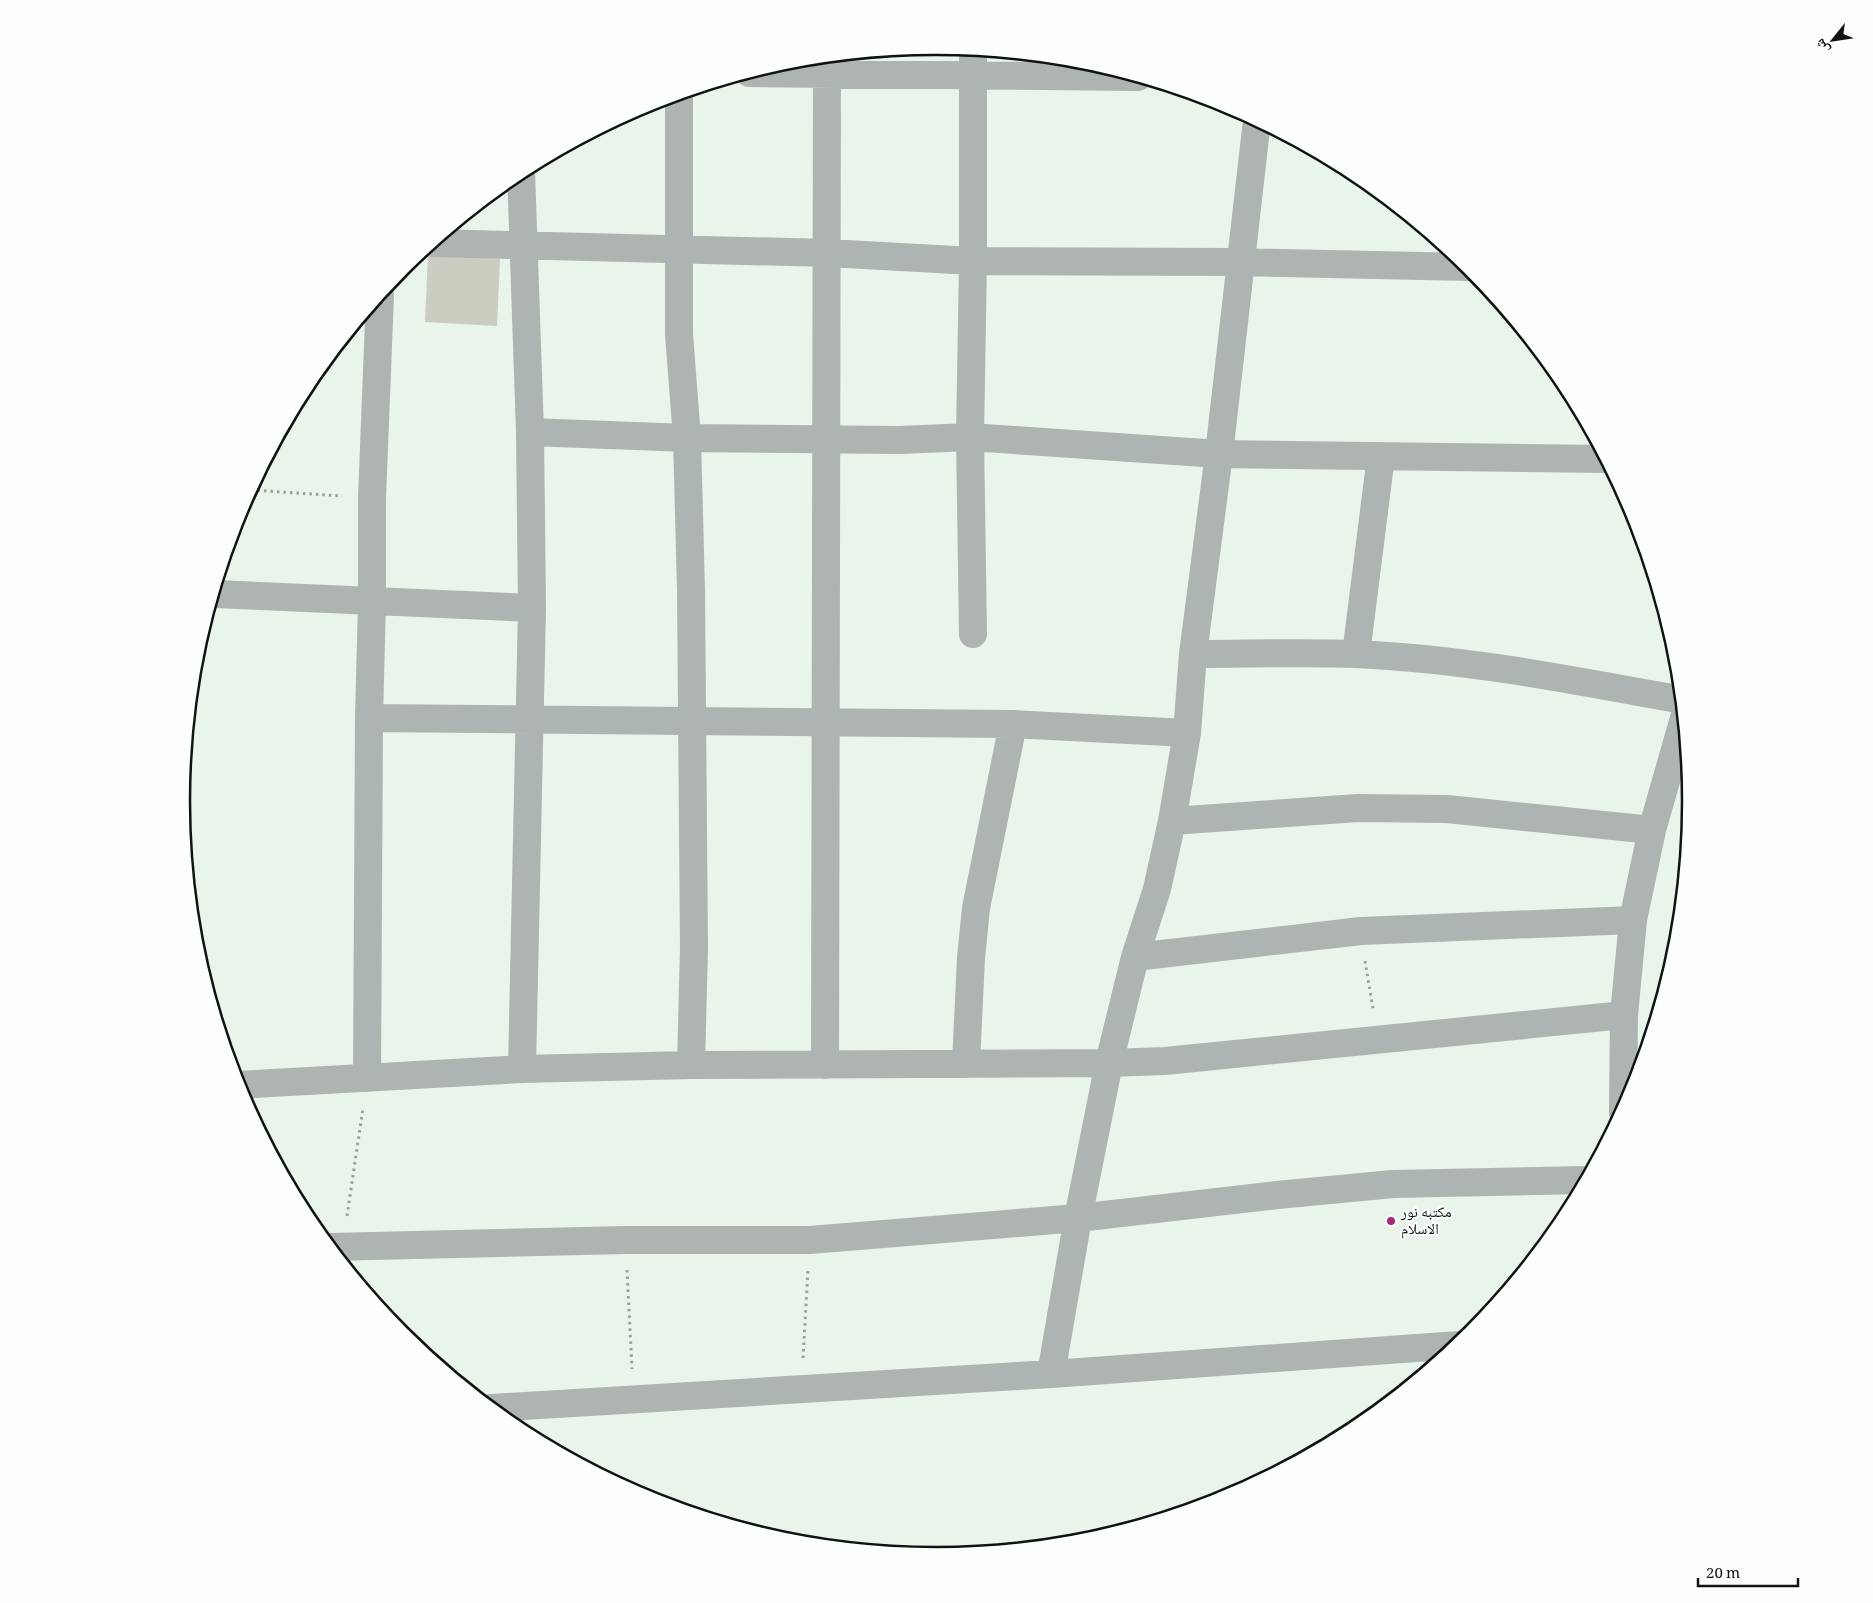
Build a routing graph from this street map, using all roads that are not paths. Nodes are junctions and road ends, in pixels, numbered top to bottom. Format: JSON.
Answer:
{"nodes":[{"id":1,"x":972,"y":62,"type":"edge"},
{"id":2,"x":827,"y":65,"type":"edge"},
{"id":3,"x":796,"y":68,"type":"edge"},
{"id":4,"x":1103,"y":74,"type":"edge"},
{"id":5,"x":679,"y":102,"type":"edge"},
{"id":6,"x":1255,"y":127,"type":"edge"},
{"id":7,"x":521,"y":182,"type":"edge"},
{"id":8,"x":442,"y":242,"type":"edge"},
{"id":9,"x":522,"y":245,"type":"junction"},
{"id":10,"x":677,"y":249,"type":"junction"},
{"id":11,"x":828,"y":253,"type":"junction"},
{"id":12,"x":973,"y":261,"type":"junction"},
{"id":13,"x":1241,"y":262,"type":"junction"},
{"id":14,"x":1456,"y":267,"type":"edge"},
{"id":15,"x":380,"y":304,"type":"edge"},
{"id":16,"x":530,"y":432,"type":"junction"},
{"id":17,"x":687,"y":438,"type":"junction"},
{"id":18,"x":970,"y":438,"type":"junction"},
{"id":19,"x":827,"y":440,"type":"junction"},
{"id":20,"x":1219,"y":454,"type":"junction"},
{"id":21,"x":1381,"y":456,"type":"junction"},
{"id":22,"x":1599,"y":458,"type":"edge"},
{"id":23,"x":219,"y":594,"type":"edge"},
{"id":24,"x":372,"y":601,"type":"junction"},
{"id":25,"x":532,"y":608,"type":"junction"},
{"id":26,"x":973,"y":634,"type":"dead end"},
{"id":27,"x":1193,"y":654,"type":"junction"},
{"id":28,"x":1356,"y":654,"type":"junction"},
{"id":29,"x":1676,"y":699,"type":"edge"},
{"id":30,"x":369,"y":718,"type":"junction"},
{"id":31,"x":528,"y":720,"type":"junction"},
{"id":32,"x":692,"y":721,"type":"junction"},
{"id":33,"x":827,"y":721,"type":"junction"},
{"id":34,"x":1013,"y":724,"type":"junction"},
{"id":35,"x":1187,"y":734,"type":"junction"},
{"id":36,"x":1679,"y":734,"type":"edge"},
{"id":37,"x":1172,"y":821,"type":"junction"},
{"id":38,"x":1652,"y":830,"type":"junction"},
{"id":39,"x":1633,"y":920,"type":"junction"},
{"id":40,"x":1135,"y":957,"type":"junction"},
{"id":41,"x":1624,"y":1014,"type":"junction"},
{"id":42,"x":1109,"y":1063,"type":"junction"},
{"id":43,"x":966,"y":1064,"type":"junction"},
{"id":44,"x":691,"y":1065,"type":"junction"},
{"id":45,"x":825,"y":1065,"type":"junction"},
{"id":46,"x":522,"y":1069,"type":"junction"},
{"id":47,"x":367,"y":1078,"type":"junction"},
{"id":48,"x":246,"y":1085,"type":"edge"},
{"id":49,"x":1623,"y":1093,"type":"edge"},
{"id":50,"x":1580,"y":1180,"type":"edge"},
{"id":51,"x":1078,"y":1218,"type":"junction"},
{"id":52,"x":336,"y":1246,"type":"edge"},
{"id":53,"x":1447,"y":1346,"type":"edge"},
{"id":54,"x":1051,"y":1374,"type":"junction"},
{"id":55,"x":501,"y":1407,"type":"edge"}],
"edges":[{"from":1,"to":2,"type":"street"},
{"from":1,"to":4,"type":"street"},
{"from":1,"to":12,"type":"street"},
{"from":2,"to":3,"type":"street"},
{"from":2,"to":11,"type":"street"},
{"from":5,"to":10,"type":"street"},
{"from":6,"to":13,"type":"street"},
{"from":7,"to":9,"type":"street"},
{"from":8,"to":9,"type":"street"},
{"from":9,"to":10,"type":"street"},
{"from":9,"to":16,"type":"street"},
{"from":10,"to":11,"type":"street"},
{"from":10,"to":17,"type":"street"},
{"from":11,"to":12,"type":"street"},
{"from":11,"to":19,"type":"street"},
{"from":12,"to":13,"type":"street"},
{"from":12,"to":18,"type":"street"},
{"from":13,"to":14,"type":"street"},
{"from":13,"to":20,"type":"street"},
{"from":15,"to":24,"type":"street"},
{"from":16,"to":17,"type":"street"},
{"from":16,"to":25,"type":"street"},
{"from":17,"to":19,"type":"street"},
{"from":17,"to":32,"type":"street"},
{"from":18,"to":19,"type":"street"},
{"from":18,"to":20,"type":"street"},
{"from":18,"to":26,"type":"street"},
{"from":19,"to":33,"type":"street"},
{"from":20,"to":21,"type":"street"},
{"from":20,"to":27,"type":"street"},
{"from":21,"to":22,"type":"street"},
{"from":21,"to":28,"type":"street"},
{"from":23,"to":24,"type":"street"},
{"from":24,"to":25,"type":"street"},
{"from":24,"to":30,"type":"street"},
{"from":25,"to":31,"type":"street"},
{"from":27,"to":28,"type":"street"},
{"from":27,"to":35,"type":"street"},
{"from":28,"to":29,"type":"street"},
{"from":30,"to":31,"type":"street"},
{"from":30,"to":47,"type":"street"},
{"from":31,"to":32,"type":"street"},
{"from":31,"to":46,"type":"street"},
{"from":32,"to":33,"type":"street"},
{"from":32,"to":44,"type":"street"},
{"from":33,"to":34,"type":"street"},
{"from":33,"to":45,"type":"street"},
{"from":34,"to":35,"type":"street"},
{"from":34,"to":43,"type":"street"},
{"from":35,"to":37,"type":"street"},
{"from":36,"to":38,"type":"street"},
{"from":37,"to":38,"type":"street"},
{"from":37,"to":40,"type":"street"},
{"from":38,"to":39,"type":"street"},
{"from":39,"to":40,"type":"street"},
{"from":39,"to":41,"type":"street"},
{"from":40,"to":42,"type":"street"},
{"from":41,"to":42,"type":"street"},
{"from":41,"to":49,"type":"street"},
{"from":42,"to":43,"type":"street"},
{"from":42,"to":51,"type":"street"},
{"from":43,"to":45,"type":"street"},
{"from":44,"to":45,"type":"street"},
{"from":44,"to":46,"type":"street"},
{"from":46,"to":47,"type":"street"},
{"from":47,"to":48,"type":"street"},
{"from":50,"to":51,"type":"street"},
{"from":51,"to":52,"type":"street"},
{"from":51,"to":54,"type":"street"},
{"from":53,"to":54,"type":"street"},
{"from":54,"to":55,"type":"street"}]}
